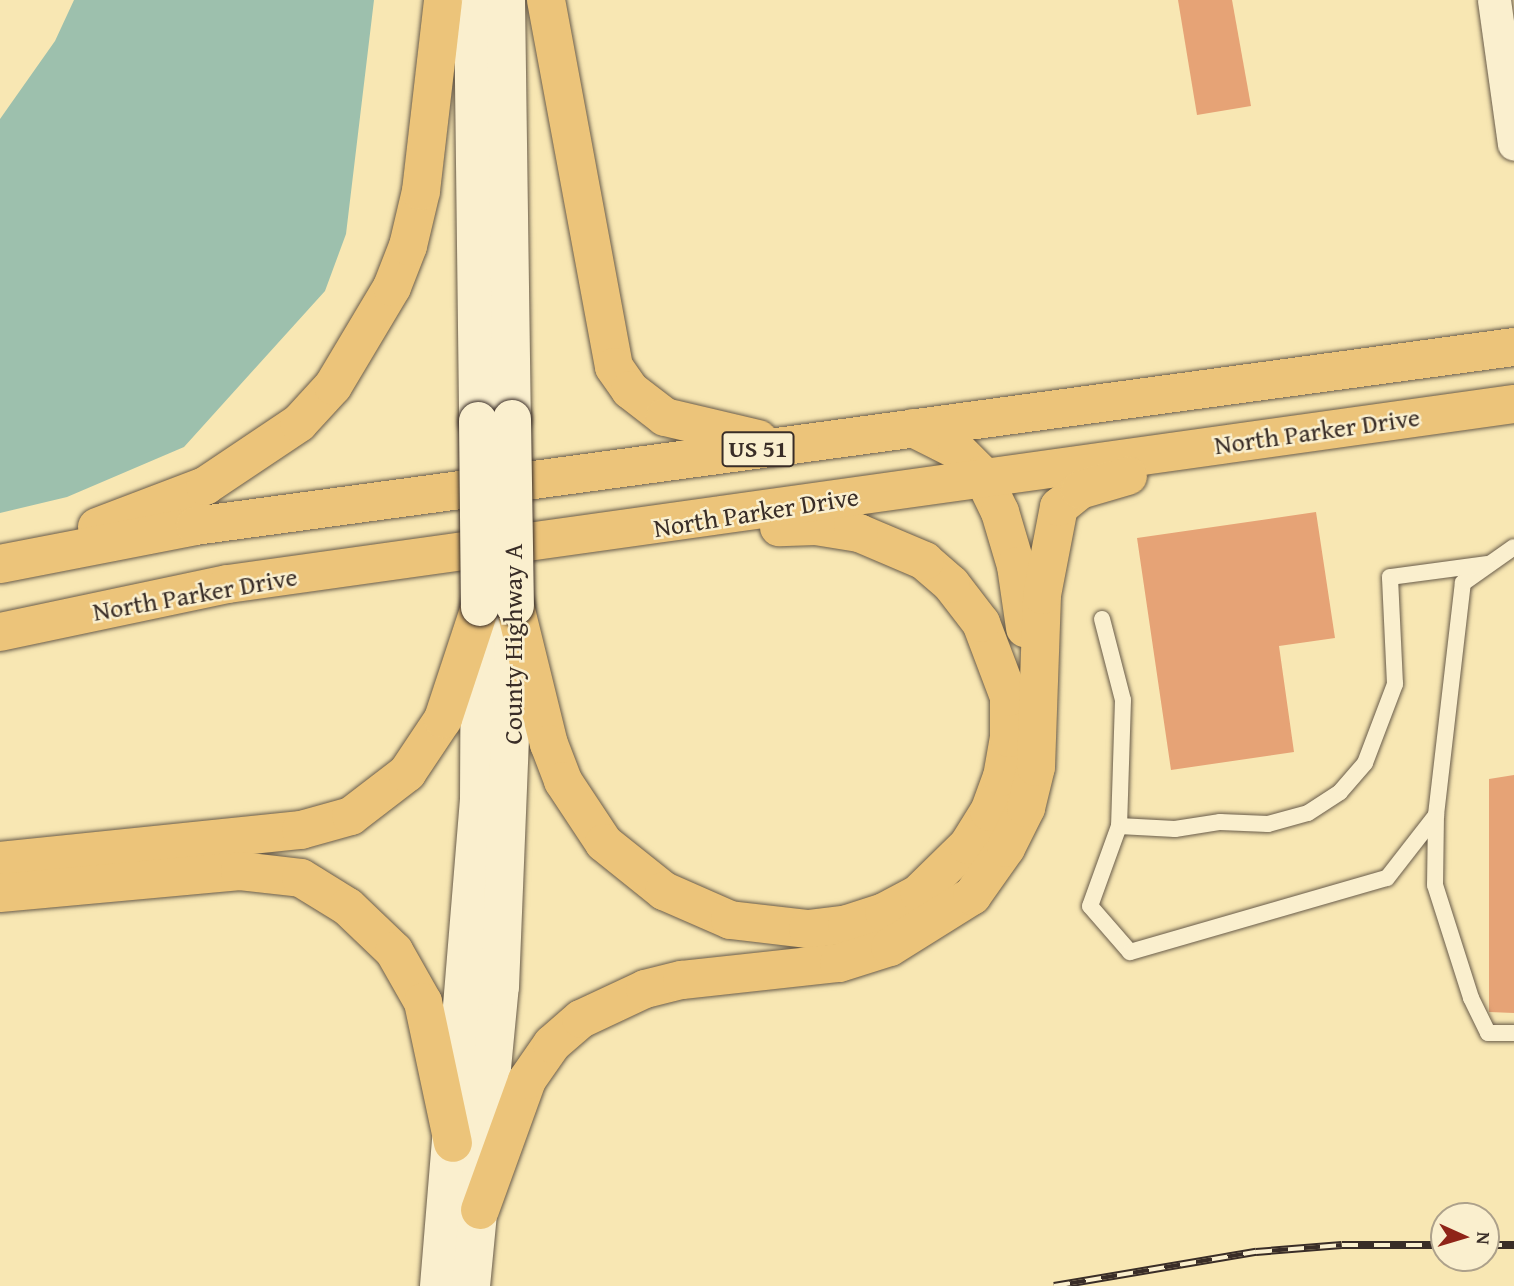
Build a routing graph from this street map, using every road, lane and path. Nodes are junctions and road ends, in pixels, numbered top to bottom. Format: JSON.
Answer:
{"nodes":[{"id":1,"x":443,"y":0,"type":"edge"},
{"id":2,"x":473,"y":0,"type":"edge"},
{"id":3,"x":506,"y":0,"type":"edge"},
{"id":4,"x":545,"y":0,"type":"edge"},
{"id":5,"x":1494,"y":0,"type":"edge"},
{"id":6,"x":1507,"y":49,"type":"edge"},
{"id":7,"x":1514,"y":144,"type":"edge"},
{"id":8,"x":1514,"y":347,"type":"edge"},
{"id":9,"x":1514,"y":404,"type":"edge"},
{"id":10,"x":495,"y":420,"type":"junction"},
{"id":11,"x":913,"y":428,"type":"junction"},
{"id":12,"x":1249,"y":440,"type":"junction"},
{"id":13,"x":791,"y":444,"type":"junction"},
{"id":14,"x":982,"y":475,"type":"junction"},
{"id":15,"x":633,"y":531,"type":"junction"},
{"id":16,"x":1514,"y":547,"type":"edge"},
{"id":17,"x":2,"y":563,"type":"edge"},
{"id":18,"x":1493,"y":564,"type":"junction"},
{"id":19,"x":497,"y":607,"type":"junction"},
{"id":20,"x":1102,"y":619,"type":"dead end"},
{"id":21,"x":0,"y":632,"type":"edge"},
{"id":22,"x":1039,"y":706,"type":"junction"},
{"id":23,"x":1436,"y":816,"type":"junction"},
{"id":24,"x":1119,"y":826,"type":"junction"},
{"id":25,"x":0,"y":861,"type":"edge"},
{"id":26,"x":0,"y":893,"type":"edge"},
{"id":27,"x":1514,"y":1033,"type":"edge"},
{"id":28,"x":453,"y":1143,"type":"junction"},
{"id":29,"x":480,"y":1210,"type":"junction"},
{"id":30,"x":439,"y":1286,"type":"edge"},
{"id":31,"x":471,"y":1286,"type":"edge"}],
"edges":[{"from":1,"to":17,"type":"main road"},
{"from":2,"to":10,"type":"main road","name":"County Highway A"},
{"from":3,"to":10,"type":"main road","name":"County Highway A"},
{"from":4,"to":13,"type":"main road"},
{"from":5,"to":6,"type":"street"},
{"from":6,"to":7,"type":"street"},
{"from":8,"to":11,"type":"main road","number":"US 51"},
{"from":9,"to":12,"type":"main road","name":"North Parker Drive","number":"US 51"},
{"from":10,"to":19,"type":"main road","name":"County Highway A","bridge":true},
{"from":11,"to":13,"type":"main road","number":"US 51"},
{"from":11,"to":14,"type":"main road"},
{"from":12,"to":14,"type":"main road","name":"North Parker Drive","number":"US 51"},
{"from":12,"to":22,"type":"main road"},
{"from":13,"to":17,"type":"main road","number":"US 51"},
{"from":14,"to":15,"type":"main road","name":"North Parker Drive","number":"US 51"},
{"from":14,"to":22,"type":"main road"},
{"from":15,"to":19,"type":"main road"},
{"from":15,"to":21,"type":"main road","name":"North Parker Drive","number":"US 51"},
{"from":16,"to":18,"type":"lane"},
{"from":18,"to":23,"type":"lane"},
{"from":18,"to":24,"type":"lane"},
{"from":19,"to":25,"type":"main road"},
{"from":19,"to":28,"type":"main road","name":"County Highway A"},
{"from":19,"to":29,"type":"main road","name":"County Highway A"},
{"from":20,"to":24,"type":"lane"},
{"from":22,"to":29,"type":"main road"},
{"from":23,"to":24,"type":"lane"},
{"from":23,"to":27,"type":"lane"},
{"from":26,"to":28,"type":"main road"},
{"from":28,"to":30,"type":"main road","name":"County Highway A"},
{"from":29,"to":31,"type":"main road","name":"County Highway A"}]}
